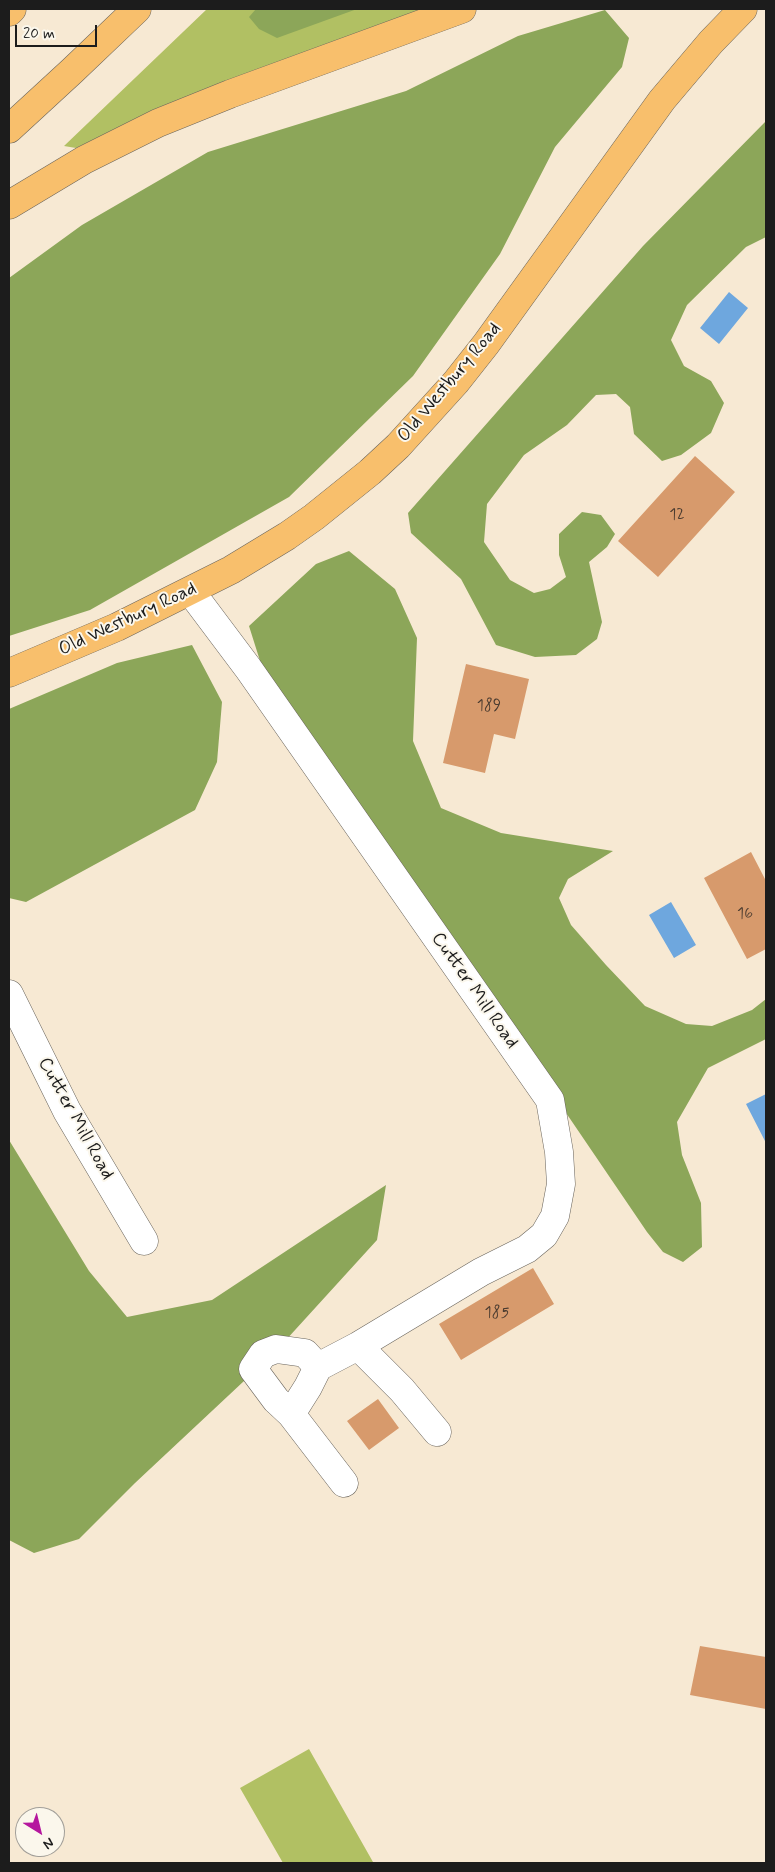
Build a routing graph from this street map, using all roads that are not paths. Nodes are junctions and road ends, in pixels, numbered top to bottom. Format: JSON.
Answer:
{"nodes":[{"id":1,"x":12,"y":9,"type":"edge"},
{"id":2,"x":136,"y":9,"type":"edge"},
{"id":3,"x":462,"y":9,"type":"edge"},
{"id":4,"x":743,"y":9,"type":"edge"},
{"id":5,"x":9,"y":12,"type":"edge"},
{"id":6,"x":9,"y":129,"type":"edge"},
{"id":7,"x":9,"y":205,"type":"edge"},
{"id":8,"x":191,"y":592,"type":"junction"},
{"id":9,"x":9,"y":673,"type":"edge"},
{"id":10,"x":9,"y":994,"type":"edge"},
{"id":11,"x":144,"y":1241,"type":"dead end"},
{"id":12,"x":358,"y":1346,"type":"junction"},
{"id":13,"x":318,"y":1366,"type":"junction"},
{"id":14,"x":291,"y":1414,"type":"junction"},
{"id":15,"x":437,"y":1432,"type":"dead end"},
{"id":16,"x":344,"y":1483,"type":"dead end"}],
"edges":[{"from":1,"to":5,"type":"main road"},
{"from":2,"to":6,"type":"main road"},
{"from":3,"to":7,"type":"main road"},
{"from":4,"to":8,"type":"main road","name":"Old Westbury Road"},
{"from":8,"to":9,"type":"main road","name":"Old Westbury Road"},
{"from":8,"to":12,"type":"lane","name":"Cutter Mill Road"},
{"from":10,"to":11,"type":"lane","name":"Cutter Mill Road"},
{"from":12,"to":13,"type":"lane","name":"Cutter Mill Road"},
{"from":12,"to":15,"type":"lane"},
{"from":13,"to":14,"type":"lane"},
{"from":13,"to":14,"type":"lane"},
{"from":14,"to":16,"type":"lane"}]}
